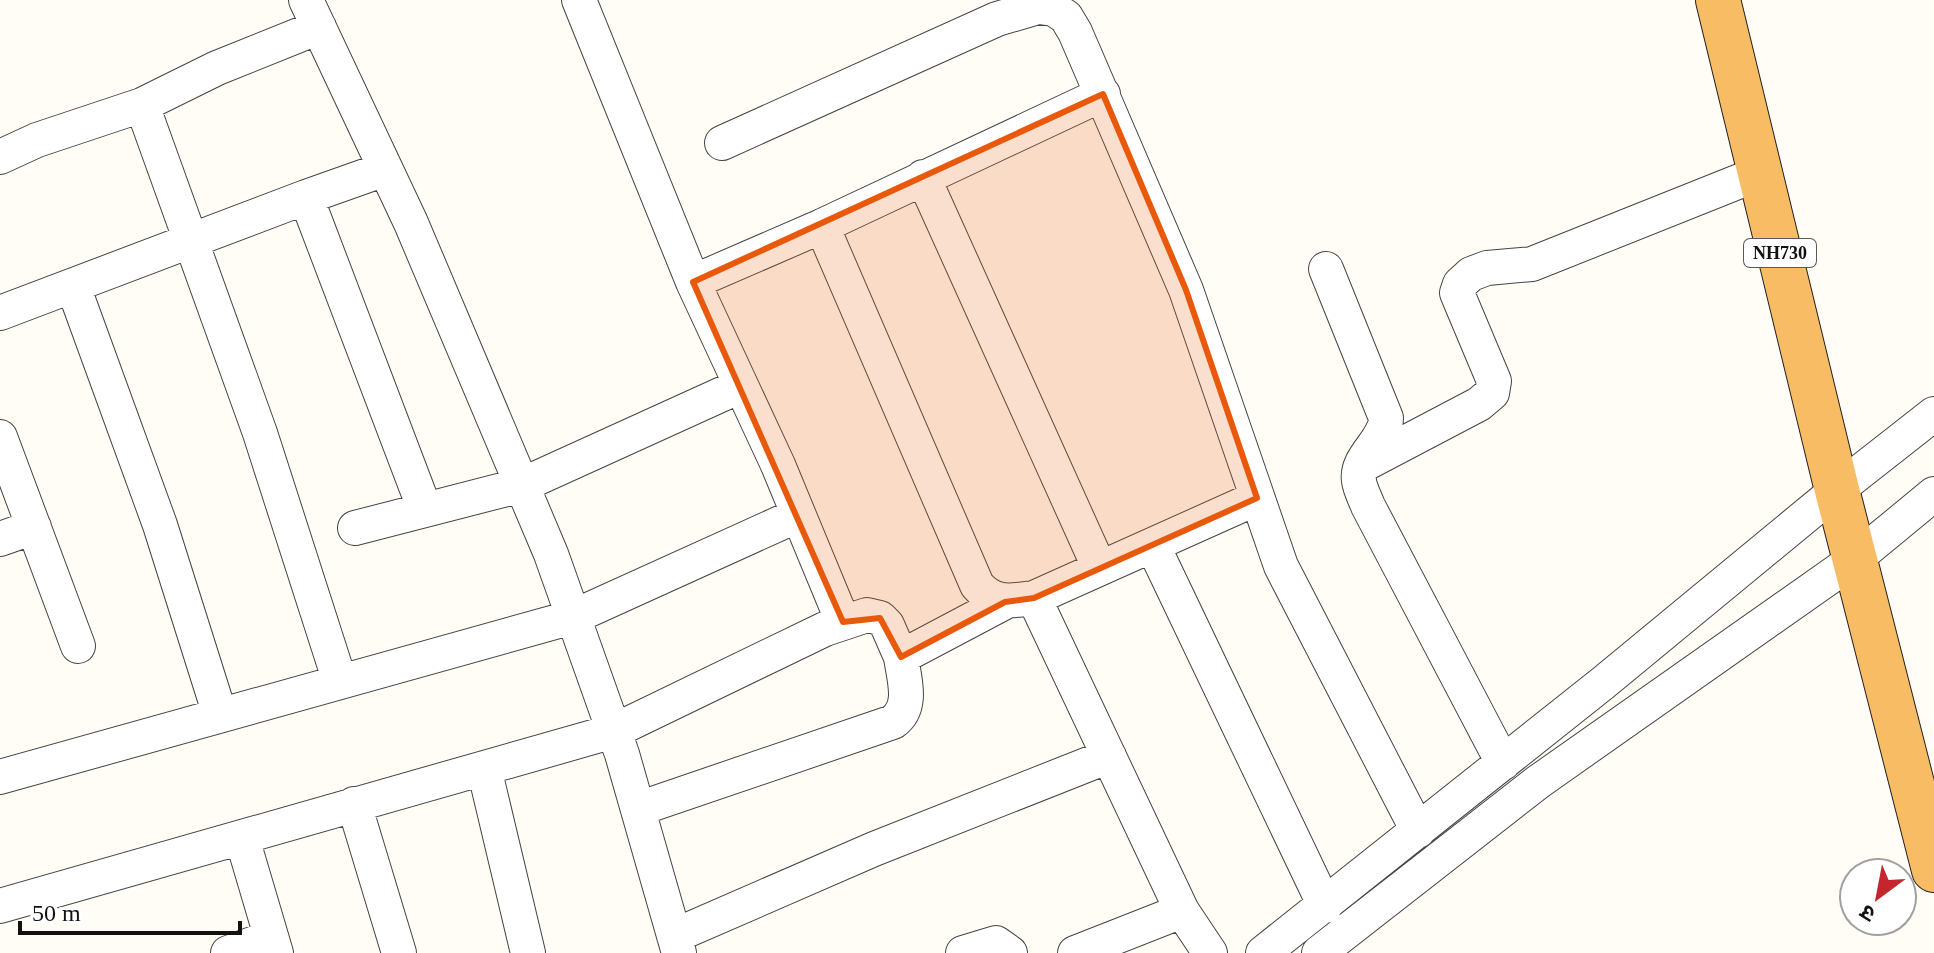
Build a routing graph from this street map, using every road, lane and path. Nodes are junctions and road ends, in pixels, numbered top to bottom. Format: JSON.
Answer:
{"nodes":[{"id":1,"x":579,"y":0,"type":"edge"},
{"id":2,"x":1718,"y":0,"type":"edge"},
{"id":3,"x":311,"y":7,"type":"edge"},
{"id":4,"x":1103,"y":94,"type":"junction"},
{"id":5,"x":142,"y":105,"type":"junction"},
{"id":6,"x":722,"y":143,"type":"dead end"},
{"id":7,"x":0,"y":157,"type":"edge"},
{"id":8,"x":385,"y":169,"type":"junction"},
{"id":9,"x":1760,"y":173,"type":"junction"},
{"id":10,"x":923,"y":177,"type":"junction"},
{"id":11,"x":306,"y":197,"type":"junction"},
{"id":12,"x":822,"y":226,"type":"junction"},
{"id":13,"x":192,"y":242,"type":"junction"},
{"id":14,"x":1326,"y":269,"type":"dead end"},
{"id":15,"x":693,"y":282,"type":"junction"},
{"id":16,"x":73,"y":286,"type":"junction"},
{"id":17,"x":0,"y":313,"type":"edge"},
{"id":18,"x":740,"y":386,"type":"junction"},
{"id":19,"x":1934,"y":414,"type":"edge"},
{"id":20,"x":0,"y":437,"type":"edge"},
{"id":21,"x":1361,"y":466,"type":"junction"},
{"id":22,"x":522,"y":485,"type":"junction"},
{"id":23,"x":1934,"y":494,"type":"edge"},
{"id":24,"x":1257,"y":498,"type":"junction"},
{"id":25,"x":425,"y":510,"type":"junction"},
{"id":26,"x":798,"y":515,"type":"junction"},
{"id":27,"x":1846,"y":526,"type":"junction"},
{"id":28,"x":34,"y":527,"type":"junction"},
{"id":29,"x":355,"y":528,"type":"dead end"},
{"id":30,"x":0,"y":539,"type":"edge"},
{"id":31,"x":1153,"y":546,"type":"junction"},
{"id":32,"x":1099,"y":567,"type":"junction"},
{"id":33,"x":1019,"y":600,"type":"junction"},
{"id":34,"x":573,"y":617,"type":"junction"},
{"id":35,"x":843,"y":622,"type":"junction"},
{"id":36,"x":78,"y":646,"type":"dead end"},
{"id":37,"x":901,"y":657,"type":"junction"},
{"id":38,"x":340,"y":682,"type":"junction"},
{"id":39,"x":220,"y":715,"type":"junction"},
{"id":40,"x":614,"y":731,"type":"junction"},
{"id":41,"x":1109,"y":756,"type":"junction"},
{"id":42,"x":1503,"y":763,"type":"junction"},
{"id":43,"x":484,"y":768,"type":"junction"},
{"id":44,"x":0,"y":777,"type":"edge"},
{"id":45,"x":354,"y":804,"type":"junction"},
{"id":46,"x":638,"y":809,"type":"junction"},
{"id":47,"x":1418,"y":831,"type":"junction"},
{"id":48,"x":242,"y":838,"type":"junction"},
{"id":49,"x":1934,"y":870,"type":"edge"},
{"id":50,"x":0,"y":906,"type":"edge"},
{"id":51,"x":1325,"y":906,"type":"junction"},
{"id":52,"x":1182,"y":911,"type":"junction"},
{"id":53,"x":677,"y":944,"type":"edge"},
{"id":54,"x":274,"y":945,"type":"edge"},
{"id":55,"x":228,"y":953,"type":"edge"},
{"id":56,"x":399,"y":953,"type":"edge"},
{"id":57,"x":528,"y":953,"type":"edge"},
{"id":58,"x":963,"y":953,"type":"edge"},
{"id":59,"x":1010,"y":953,"type":"edge"},
{"id":60,"x":1075,"y":953,"type":"edge"},
{"id":61,"x":1210,"y":953,"type":"edge"},
{"id":62,"x":1263,"y":953,"type":"edge"},
{"id":63,"x":1319,"y":953,"type":"edge"}],
"edges":[{"from":1,"to":15,"type":"street"},
{"from":2,"to":9,"type":"highway","number":"NH730"},
{"from":3,"to":5,"type":"street"},
{"from":3,"to":8,"type":"street"},
{"from":4,"to":6,"type":"street"},
{"from":4,"to":10,"type":"street"},
{"from":4,"to":24,"type":"street"},
{"from":5,"to":7,"type":"street"},
{"from":5,"to":13,"type":"street"},
{"from":8,"to":11,"type":"street"},
{"from":8,"to":22,"type":"street"},
{"from":9,"to":21,"type":"street"},
{"from":9,"to":27,"type":"highway","number":"NH730"},
{"from":10,"to":12,"type":"street"},
{"from":10,"to":32,"type":"street"},
{"from":11,"to":13,"type":"street"},
{"from":11,"to":25,"type":"street"},
{"from":12,"to":15,"type":"street"},
{"from":12,"to":33,"type":"street"},
{"from":13,"to":16,"type":"street"},
{"from":13,"to":38,"type":"street"},
{"from":14,"to":21,"type":"street"},
{"from":15,"to":18,"type":"street"},
{"from":16,"to":17,"type":"street"},
{"from":16,"to":39,"type":"street"},
{"from":18,"to":22,"type":"street"},
{"from":18,"to":26,"type":"street"},
{"from":19,"to":27,"type":"street"},
{"from":20,"to":28,"type":"street"},
{"from":21,"to":42,"type":"street"},
{"from":22,"to":25,"type":"street"},
{"from":22,"to":34,"type":"street"},
{"from":23,"to":27,"type":"street"},
{"from":24,"to":31,"type":"street"},
{"from":24,"to":47,"type":"street"},
{"from":25,"to":29,"type":"street"},
{"from":26,"to":34,"type":"street"},
{"from":26,"to":35,"type":"street"},
{"from":27,"to":42,"type":"street"},
{"from":27,"to":49,"type":"highway","number":"NH730"},
{"from":27,"to":63,"type":"street"},
{"from":28,"to":30,"type":"street"},
{"from":28,"to":36,"type":"street"},
{"from":31,"to":32,"type":"street"},
{"from":31,"to":51,"type":"street"},
{"from":32,"to":33,"type":"street"},
{"from":33,"to":37,"type":"street"},
{"from":33,"to":41,"type":"street"},
{"from":34,"to":38,"type":"street"},
{"from":34,"to":40,"type":"street"},
{"from":35,"to":37,"type":"street"},
{"from":35,"to":40,"type":"street"},
{"from":37,"to":46,"type":"street"},
{"from":38,"to":39,"type":"street"},
{"from":39,"to":44,"type":"street"},
{"from":40,"to":43,"type":"street"},
{"from":40,"to":46,"type":"street"},
{"from":41,"to":52,"type":"street"},
{"from":41,"to":53,"type":"street"},
{"from":42,"to":47,"type":"street"},
{"from":43,"to":45,"type":"street"},
{"from":43,"to":57,"type":"street"},
{"from":45,"to":48,"type":"street"},
{"from":45,"to":56,"type":"street"},
{"from":46,"to":53,"type":"street"},
{"from":47,"to":51,"type":"street"},
{"from":48,"to":50,"type":"street"},
{"from":48,"to":54,"type":"street"},
{"from":51,"to":62,"type":"street"},
{"from":52,"to":60,"type":"street"},
{"from":52,"to":61,"type":"street"},
{"from":54,"to":55,"type":"street"},
{"from":58,"to":59,"type":"street"}]}
